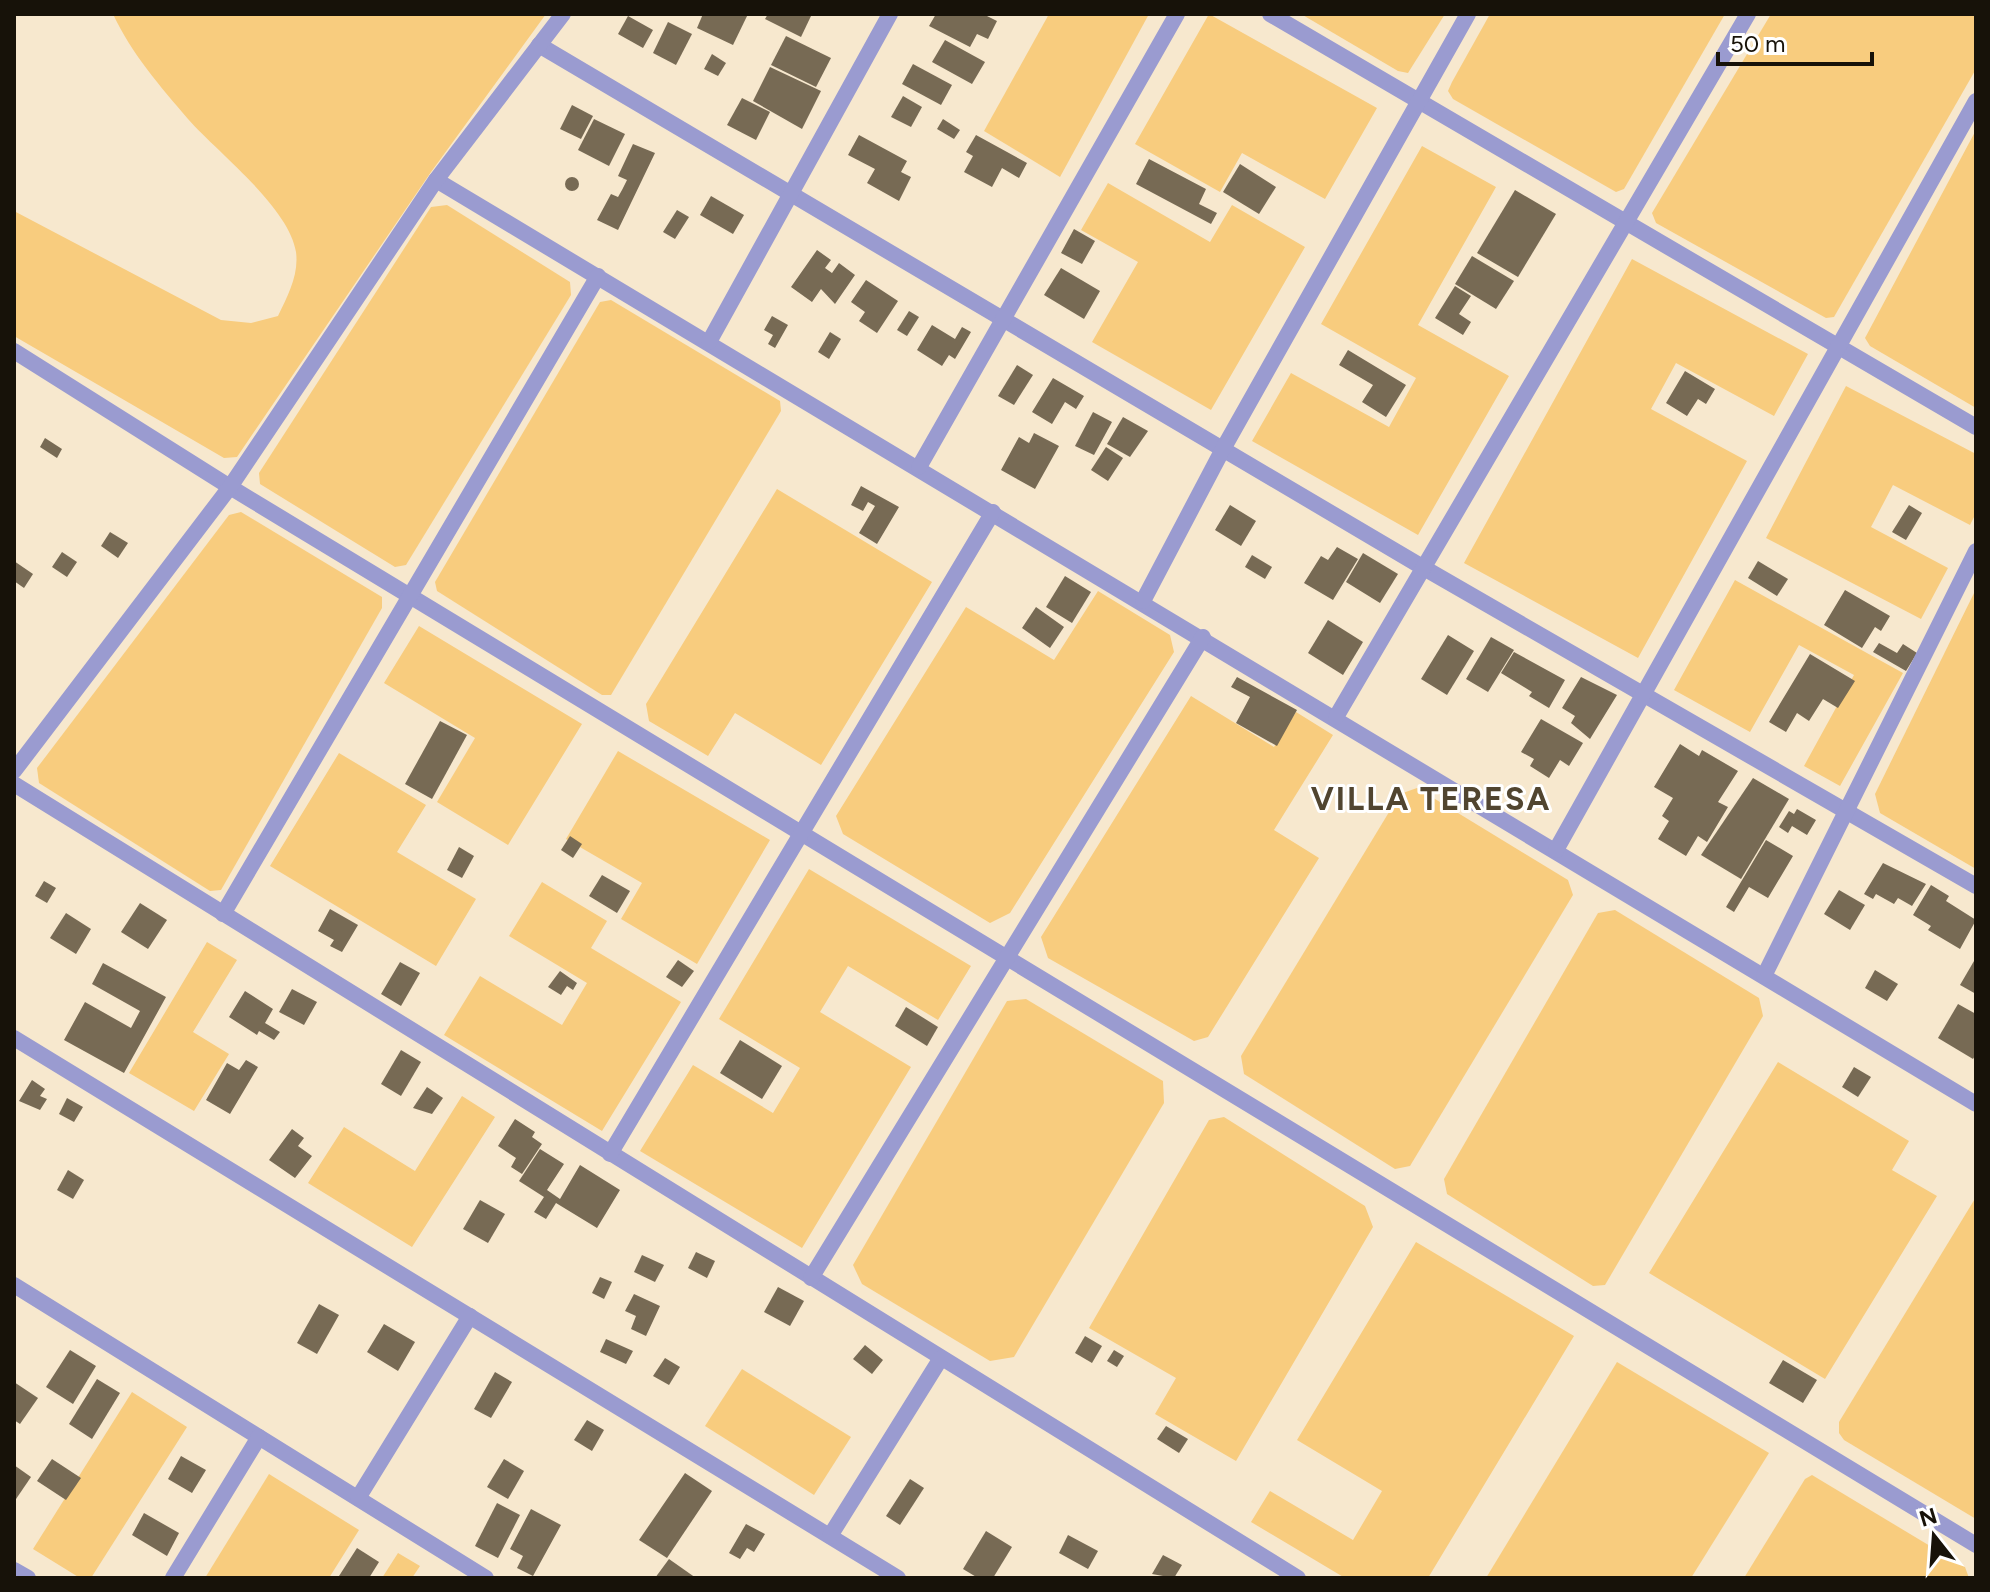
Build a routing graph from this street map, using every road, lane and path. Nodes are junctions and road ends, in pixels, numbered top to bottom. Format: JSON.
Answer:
{"nodes":[{"id":1,"x":563,"y":14,"type":"edge"},
{"id":2,"x":890,"y":14,"type":"edge"},
{"id":3,"x":1177,"y":14,"type":"edge"},
{"id":4,"x":1270,"y":14,"type":"edge"},
{"id":5,"x":1468,"y":14,"type":"edge"},
{"id":6,"x":1748,"y":14,"type":"edge"},
{"id":7,"x":539,"y":45,"type":"junction"},
{"id":8,"x":1419,"y":101,"type":"junction"},
{"id":9,"x":1976,"y":101,"type":"edge"},
{"id":10,"x":436,"y":180,"type":"junction"},
{"id":11,"x":791,"y":194,"type":"junction"},
{"id":12,"x":1626,"y":222,"type":"junction"},
{"id":13,"x":598,"y":276,"type":"junction"},
{"id":14,"x":1003,"y":319,"type":"junction"},
{"id":15,"x":709,"y":342,"type":"junction"},
{"id":16,"x":1839,"y":346,"type":"junction"},
{"id":17,"x":14,"y":351,"type":"edge"},
{"id":18,"x":1976,"y":427,"type":"edge"},
{"id":19,"x":1223,"y":449,"type":"junction"},
{"id":20,"x":919,"y":467,"type":"junction"},
{"id":21,"x":230,"y":487,"type":"junction"},
{"id":22,"x":993,"y":512,"type":"junction"},
{"id":23,"x":1976,"y":551,"type":"edge"},
{"id":24,"x":1424,"y":568,"type":"junction"},
{"id":25,"x":410,"y":596,"type":"junction"},
{"id":26,"x":1143,"y":601,"type":"junction"},
{"id":27,"x":1203,"y":637,"type":"junction"},
{"id":28,"x":1643,"y":694,"type":"junction"},
{"id":29,"x":1336,"y":717,"type":"junction"},
{"id":30,"x":14,"y":771,"type":"edge"},
{"id":31,"x":14,"y":784,"type":"edge"},
{"id":32,"x":1846,"y":811,"type":"junction"},
{"id":33,"x":802,"y":833,"type":"junction"},
{"id":34,"x":1556,"y":850,"type":"junction"},
{"id":35,"x":1976,"y":886,"type":"edge"},
{"id":36,"x":223,"y":914,"type":"junction"},
{"id":37,"x":1006,"y":957,"type":"junction"},
{"id":38,"x":1764,"y":976,"type":"junction"},
{"id":39,"x":14,"y":1038,"type":"edge"},
{"id":40,"x":1974,"y":1098,"type":"edge"},
{"id":41,"x":610,"y":1154,"type":"junction"},
{"id":42,"x":811,"y":1278,"type":"junction"},
{"id":43,"x":14,"y":1285,"type":"edge"},
{"id":44,"x":470,"y":1316,"type":"junction"},
{"id":45,"x":941,"y":1358,"type":"junction"},
{"id":46,"x":259,"y":1437,"type":"junction"},
{"id":47,"x":358,"y":1498,"type":"junction"},
{"id":48,"x":830,"y":1536,"type":"junction"},
{"id":49,"x":1976,"y":1545,"type":"edge"},
{"id":50,"x":14,"y":1570,"type":"edge"},
{"id":51,"x":28,"y":1578,"type":"edge"},
{"id":52,"x":173,"y":1578,"type":"edge"},
{"id":53,"x":486,"y":1578,"type":"edge"},
{"id":54,"x":898,"y":1578,"type":"edge"},
{"id":55,"x":1298,"y":1578,"type":"edge"}],
"edges":[{"from":1,"to":7,"type":"street"},
{"from":2,"to":11,"type":"street"},
{"from":3,"to":14,"type":"street"},
{"from":4,"to":8,"type":"street"},
{"from":5,"to":8,"type":"street"},
{"from":6,"to":12,"type":"street"},
{"from":7,"to":10,"type":"street"},
{"from":7,"to":11,"type":"street"},
{"from":8,"to":12,"type":"street"},
{"from":8,"to":19,"type":"street"},
{"from":9,"to":16,"type":"street"},
{"from":10,"to":13,"type":"street"},
{"from":10,"to":21,"type":"street"},
{"from":11,"to":14,"type":"street"},
{"from":11,"to":15,"type":"street"},
{"from":12,"to":16,"type":"street"},
{"from":12,"to":24,"type":"street"},
{"from":13,"to":15,"type":"street"},
{"from":13,"to":25,"type":"street"},
{"from":14,"to":19,"type":"street"},
{"from":14,"to":20,"type":"street"},
{"from":15,"to":20,"type":"street"},
{"from":16,"to":18,"type":"street"},
{"from":16,"to":28,"type":"street"},
{"from":17,"to":21,"type":"street"},
{"from":19,"to":24,"type":"street"},
{"from":19,"to":26,"type":"street"},
{"from":20,"to":22,"type":"street"},
{"from":21,"to":25,"type":"street"},
{"from":21,"to":30,"type":"street"},
{"from":22,"to":26,"type":"street"},
{"from":22,"to":33,"type":"street"},
{"from":23,"to":32,"type":"street"},
{"from":24,"to":28,"type":"street"},
{"from":24,"to":29,"type":"street"},
{"from":25,"to":33,"type":"street"},
{"from":25,"to":36,"type":"street"},
{"from":26,"to":27,"type":"street"},
{"from":27,"to":29,"type":"street"},
{"from":27,"to":37,"type":"street"},
{"from":28,"to":32,"type":"street"},
{"from":28,"to":34,"type":"street"},
{"from":29,"to":34,"type":"street"},
{"from":31,"to":36,"type":"street"},
{"from":32,"to":35,"type":"street"},
{"from":32,"to":38,"type":"street"},
{"from":33,"to":37,"type":"street"},
{"from":33,"to":41,"type":"street"},
{"from":34,"to":38,"type":"street"},
{"from":36,"to":41,"type":"street"},
{"from":37,"to":42,"type":"street"},
{"from":37,"to":49,"type":"street"},
{"from":38,"to":40,"type":"street"},
{"from":39,"to":44,"type":"street"},
{"from":41,"to":42,"type":"street"},
{"from":42,"to":45,"type":"street"},
{"from":43,"to":46,"type":"street"},
{"from":44,"to":47,"type":"street"},
{"from":44,"to":48,"type":"street"},
{"from":45,"to":48,"type":"street"},
{"from":45,"to":55,"type":"street"},
{"from":46,"to":47,"type":"street"},
{"from":46,"to":52,"type":"street"},
{"from":47,"to":53,"type":"street"},
{"from":48,"to":54,"type":"street"},
{"from":50,"to":51,"type":"street"}]}
